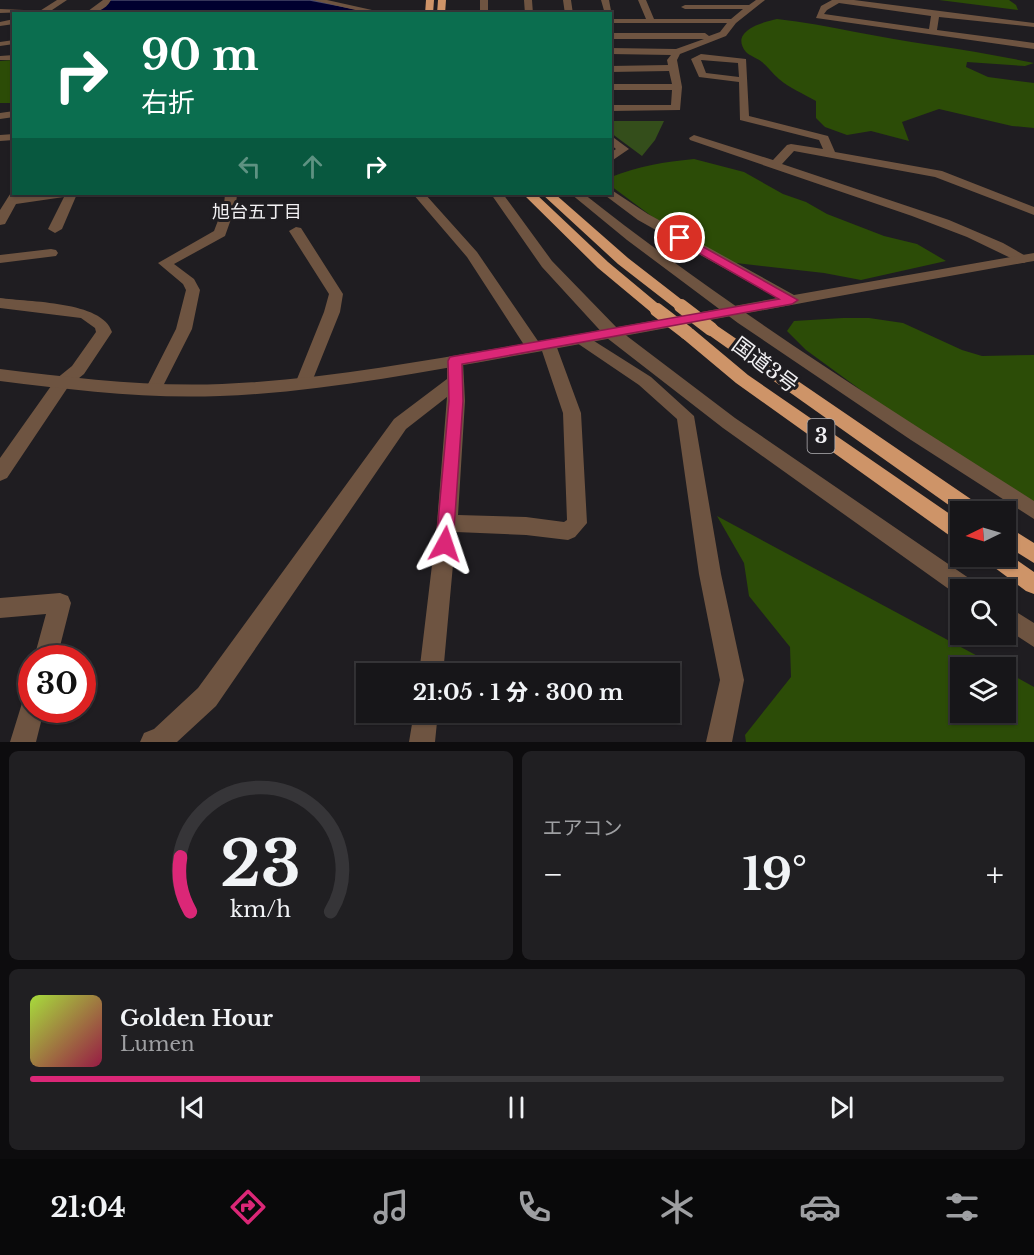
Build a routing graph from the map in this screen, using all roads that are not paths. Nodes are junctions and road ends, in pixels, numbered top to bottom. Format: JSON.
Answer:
{"nodes":[{"id":1,"x":63,"y":0,"type":"edge"},
{"id":2,"x":107,"y":0,"type":"edge"},
{"id":3,"x":315,"y":0,"type":"edge"},
{"id":4,"x":642,"y":0,"type":"edge"},
{"id":5,"x":761,"y":0,"type":"edge"},
{"id":6,"x":683,"y":4,"type":"edge"},
{"id":7,"x":748,"y":7,"type":"junction"},
{"id":8,"x":0,"y":11,"type":"edge"},
{"id":9,"x":24,"y":12,"type":"edge"},
{"id":10,"x":42,"y":12,"type":"edge"},
{"id":11,"x":90,"y":12,"type":"edge"},
{"id":12,"x":377,"y":12,"type":"edge"},
{"id":13,"x":935,"y":14,"type":"junction"},
{"id":14,"x":612,"y":20,"type":"edge"},
{"id":15,"x":651,"y":21,"type":"junction"},
{"id":16,"x":692,"y":21,"type":"junction"},
{"id":17,"x":733,"y":21,"type":"junction"},
{"id":18,"x":1034,"y":25,"type":"edge"},
{"id":19,"x":933,"y":32,"type":"junction"},
{"id":20,"x":612,"y":36,"type":"edge"},
{"id":21,"x":720,"y":36,"type":"junction"},
{"id":22,"x":1034,"y":46,"type":"edge"},
{"id":23,"x":612,"y":51,"type":"edge"},
{"id":24,"x":677,"y":52,"type":"junction"},
{"id":25,"x":674,"y":68,"type":"junction"},
{"id":26,"x":612,"y":69,"type":"edge"},
{"id":27,"x":743,"y":80,"type":"junction"},
{"id":28,"x":612,"y":87,"type":"edge"},
{"id":29,"x":677,"y":87,"type":"junction"},
{"id":30,"x":612,"y":108,"type":"edge"},
{"id":31,"x":694,"y":138,"type":"dead end"},
{"id":32,"x":612,"y":140,"type":"edge"},
{"id":33,"x":830,"y":154,"type":"junction"},
{"id":34,"x":612,"y":157,"type":"edge"},
{"id":35,"x":775,"y":165,"type":"junction"},
{"id":36,"x":612,"y":194,"type":"edge"},
{"id":37,"x":45,"y":195,"type":"edge"},
{"id":38,"x":71,"y":195,"type":"edge"},
{"id":39,"x":231,"y":195,"type":"edge"},
{"id":40,"x":420,"y":195,"type":"edge"},
{"id":41,"x":498,"y":195,"type":"edge"},
{"id":42,"x":529,"y":195,"type":"edge"},
{"id":43,"x":549,"y":195,"type":"edge"},
{"id":44,"x":578,"y":195,"type":"edge"},
{"id":45,"x":14,"y":197,"type":"edge"},
{"id":46,"x":1034,"y":211,"type":"edge"},
{"id":47,"x":0,"y":221,"type":"edge"},
{"id":48,"x":55,"y":229,"type":"dead end"},
{"id":49,"x":296,"y":231,"type":"dead end"},
{"id":50,"x":51,"y":253,"type":"dead end"},
{"id":51,"x":1029,"y":258,"type":"edge"},
{"id":52,"x":0,"y":259,"type":"edge"},
{"id":53,"x":792,"y":300,"type":"junction"},
{"id":54,"x":0,"y":303,"type":"edge"},
{"id":55,"x":732,"y":312,"type":"junction"},
{"id":56,"x":613,"y":334,"type":"junction"},
{"id":57,"x":583,"y":339,"type":"junction"},
{"id":58,"x":541,"y":346,"type":"junction"},
{"id":59,"x":455,"y":361,"type":"junction"},
{"id":60,"x":0,"y":375,"type":"edge"},
{"id":61,"x":455,"y":382,"type":"junction"},
{"id":62,"x":62,"y":383,"type":"junction"},
{"id":63,"x":303,"y":384,"type":"junction"},
{"id":64,"x":153,"y":390,"type":"junction"},
{"id":65,"x":1,"y":468,"type":"edge"},
{"id":66,"x":958,"y":501,"type":"edge"},
{"id":67,"x":1034,"y":511,"type":"edge"},
{"id":68,"x":447,"y":523,"type":"junction"},
{"id":69,"x":950,"y":525,"type":"edge"},
{"id":70,"x":1016,"y":542,"type":"edge"},
{"id":71,"x":1034,"y":554,"type":"edge"},
{"id":72,"x":1010,"y":567,"type":"edge"},
{"id":73,"x":952,"y":579,"type":"edge"},
{"id":74,"x":1034,"y":584,"type":"edge"},
{"id":75,"x":0,"y":608,"type":"edge"},
{"id":76,"x":1016,"y":623,"type":"edge"},
{"id":77,"x":1034,"y":636,"type":"edge"},
{"id":78,"x":49,"y":645,"type":"edge"},
{"id":79,"x":432,"y":663,"type":"edge"},
{"id":80,"x":28,"y":723,"type":"edge"},
{"id":81,"x":425,"y":723,"type":"edge"},
{"id":82,"x":23,"y":742,"type":"edge"},
{"id":83,"x":153,"y":742,"type":"edge"},
{"id":84,"x":422,"y":742,"type":"edge"},
{"id":85,"x":719,"y":742,"type":"edge"}],
"edges":[{"from":1,"to":10,"type":"street"},
{"from":2,"to":11,"type":"street"},
{"from":3,"to":12,"type":"street"},
{"from":4,"to":15,"type":"street"},
{"from":5,"to":7,"type":"street"},
{"from":6,"to":7,"type":"street"},
{"from":6,"to":16,"type":"street"},
{"from":7,"to":17,"type":"street"},
{"from":8,"to":9,"type":"street"},
{"from":13,"to":18,"type":"street"},
{"from":13,"to":19,"type":"street"},
{"from":13,"to":19,"type":"street"},
{"from":14,"to":15,"type":"street"},
{"from":15,"to":16,"type":"street"},
{"from":16,"to":17,"type":"street"},
{"from":17,"to":21,"type":"street"},
{"from":19,"to":22,"type":"street"},
{"from":20,"to":21,"type":"street"},
{"from":21,"to":24,"type":"street"},
{"from":23,"to":24,"type":"street"},
{"from":24,"to":25,"type":"street"},
{"from":25,"to":26,"type":"street"},
{"from":25,"to":29,"type":"street"},
{"from":27,"to":27,"type":"street"},
{"from":27,"to":33,"type":"street"},
{"from":28,"to":29,"type":"street"},
{"from":29,"to":30,"type":"street"},
{"from":31,"to":35,"type":"street"},
{"from":32,"to":34,"type":"street"},
{"from":33,"to":35,"type":"street"},
{"from":33,"to":46,"type":"street"},
{"from":35,"to":51,"type":"street"},
{"from":36,"to":53,"type":"street"},
{"from":37,"to":45,"type":"street"},
{"from":38,"to":48,"type":"street"},
{"from":39,"to":64,"type":"street"},
{"from":40,"to":58,"type":"street"},
{"from":41,"to":56,"type":"street"},
{"from":42,"to":69,"type":"highway","name":"国道3号","number":"3","bridge":true},
{"from":43,"to":66,"type":"highway","name":"国道3号","number":"3","bridge":true},
{"from":44,"to":55,"type":"street"},
{"from":45,"to":47,"type":"street"},
{"from":49,"to":63,"type":"street"},
{"from":50,"to":52,"type":"street"},
{"from":51,"to":53,"type":"street"},
{"from":53,"to":55,"type":"street"},
{"from":54,"to":62,"type":"street"},
{"from":55,"to":56,"type":"street"},
{"from":55,"to":67,"type":"street"},
{"from":56,"to":57,"type":"street"},
{"from":56,"to":73,"type":"street"},
{"from":57,"to":58,"type":"street"},
{"from":57,"to":85,"type":"street"},
{"from":58,"to":59,"type":"street"},
{"from":58,"to":68,"type":"street"},
{"from":59,"to":61,"type":"street"},
{"from":59,"to":63,"type":"street"},
{"from":60,"to":62,"type":"street"},
{"from":61,"to":68,"type":"street"},
{"from":61,"to":83,"type":"street"},
{"from":62,"to":64,"type":"street"},
{"from":62,"to":65,"type":"street"},
{"from":63,"to":64,"type":"street"},
{"from":68,"to":79,"type":"street"},
{"from":70,"to":71,"type":"highway"},
{"from":72,"to":74,"type":"highway"},
{"from":75,"to":78,"type":"street"},
{"from":76,"to":77,"type":"street"},
{"from":80,"to":82,"type":"street"},
{"from":81,"to":84,"type":"street"}]}
